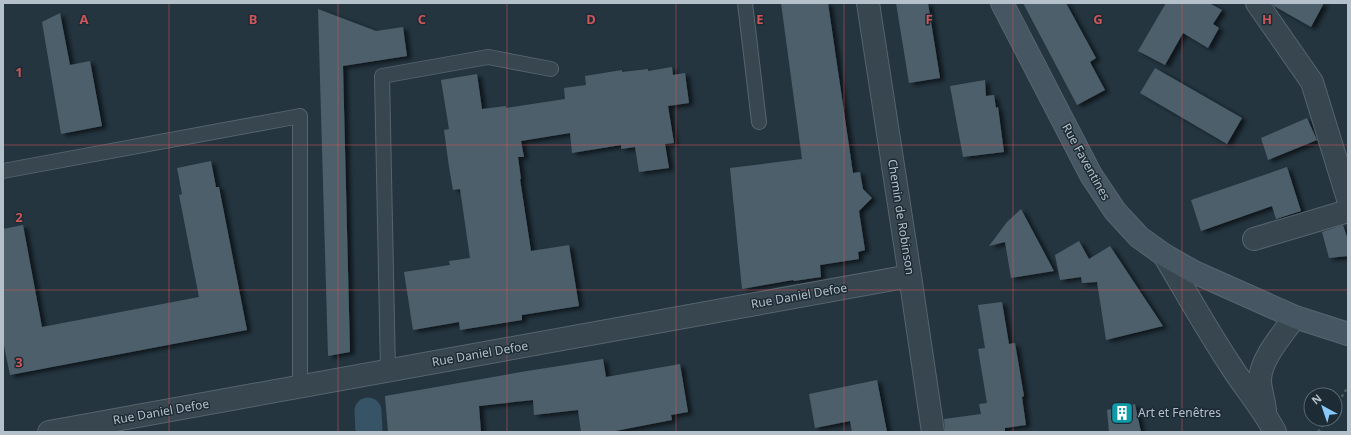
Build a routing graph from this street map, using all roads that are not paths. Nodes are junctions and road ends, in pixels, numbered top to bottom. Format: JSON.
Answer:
{"nodes":[{"id":1,"x":745,"y":3,"type":"edge"},
{"id":2,"x":868,"y":3,"type":"edge"},
{"id":3,"x":1002,"y":3,"type":"edge"},
{"id":4,"x":1257,"y":3,"type":"edge"},
{"id":5,"x":551,"y":68,"type":"dead end"},
{"id":6,"x":759,"y":122,"type":"dead end"},
{"id":7,"x":3,"y":171,"type":"edge"},
{"id":8,"x":1348,"y":199,"type":"edge"},
{"id":9,"x":1348,"y":211,"type":"edge"},
{"id":10,"x":1254,"y":239,"type":"dead end"},
{"id":11,"x":1164,"y":256,"type":"junction"},
{"id":12,"x":910,"y":276,"type":"junction"},
{"id":13,"x":1295,"y":317,"type":"junction"},
{"id":14,"x":1348,"y":334,"type":"edge"},
{"id":15,"x":388,"y":371,"type":"junction"},
{"id":16,"x":300,"y":386,"type":"junction"},
{"id":17,"x":1271,"y":424,"type":"edge"},
{"id":18,"x":49,"y":432,"type":"edge"},
{"id":19,"x":933,"y":432,"type":"edge"}],
"edges":[{"from":1,"to":6,"type":"lane"},
{"from":2,"to":12,"type":"street","name":"Chemin de Robinson"},
{"from":3,"to":11,"type":"main road","name":"Rue Faventines"},
{"from":4,"to":8,"type":"street"},
{"from":5,"to":15,"type":"lane"},
{"from":7,"to":16,"type":"lane"},
{"from":9,"to":10,"type":"street"},
{"from":11,"to":13,"type":"main road","name":"Rue Faventines"},
{"from":11,"to":17,"type":"street"},
{"from":12,"to":15,"type":"street","name":"Rue Daniel Defoe"},
{"from":12,"to":19,"type":"street","name":"Chemin de Robinson"},
{"from":13,"to":14,"type":"main road","name":"Rue Faventines"},
{"from":13,"to":17,"type":"street"},
{"from":15,"to":16,"type":"street","name":"Rue Daniel Defoe"},
{"from":16,"to":18,"type":"street","name":"Rue Daniel Defoe"}]}
